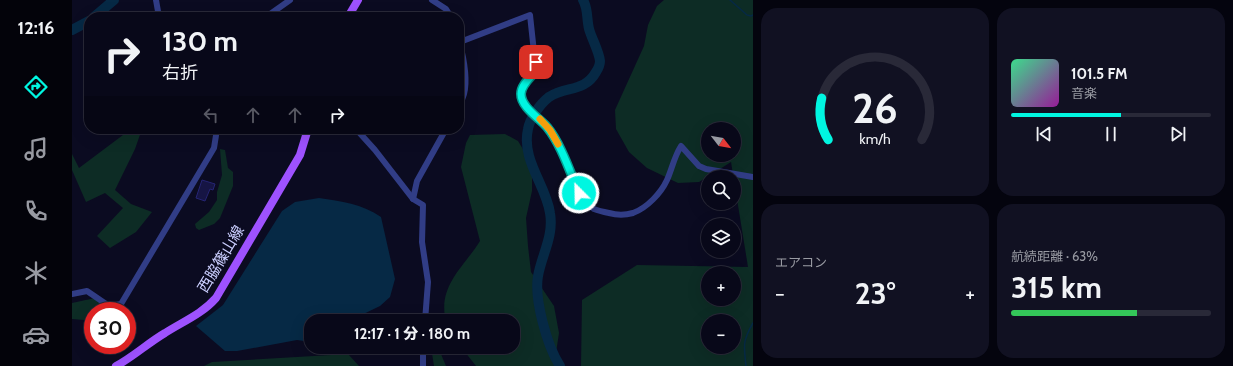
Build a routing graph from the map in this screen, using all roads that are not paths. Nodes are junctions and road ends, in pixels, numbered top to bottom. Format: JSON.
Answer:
{"nodes":[{"id":1,"x":156,"y":0,"type":"edge"},
{"id":2,"x":290,"y":0,"type":"edge"},
{"id":3,"x":358,"y":0,"type":"edge"},
{"id":4,"x":432,"y":0,"type":"edge"},
{"id":5,"x":158,"y":12,"type":"edge"},
{"id":6,"x":273,"y":12,"type":"edge"},
{"id":7,"x":351,"y":12,"type":"edge"},
{"id":8,"x":448,"y":12,"type":"edge"},
{"id":9,"x":464,"y":39,"type":"edge"},
{"id":10,"x":464,"y":69,"type":"edge"},
{"id":11,"x":464,"y":95,"type":"edge"},
{"id":12,"x":215,"y":134,"type":"edge"},
{"id":13,"x":306,"y":134,"type":"edge"},
{"id":14,"x":361,"y":134,"type":"edge"},
{"id":15,"x":443,"y":134,"type":"edge"},
{"id":16,"x":753,"y":177,"type":"edge"},
{"id":17,"x":413,"y":199,"type":"junction"},
{"id":18,"x":72,"y":294,"type":"edge"},
{"id":19,"x":426,"y":314,"type":"edge"},
{"id":20,"x":423,"y":354,"type":"edge"},
{"id":21,"x":116,"y":366,"type":"edge"},
{"id":22,"x":423,"y":366,"type":"edge"}],
"edges":[{"from":1,"to":5,"type":"street"},
{"from":2,"to":6,"type":"street"},
{"from":3,"to":7,"type":"main road"},
{"from":4,"to":8,"type":"street"},
{"from":9,"to":16,"type":"street"},
{"from":10,"to":11,"type":"street"},
{"from":12,"to":18,"type":"street"},
{"from":13,"to":21,"type":"main road","name":"西脇篠山線"},
{"from":14,"to":17,"type":"street"},
{"from":15,"to":17,"type":"street"},
{"from":17,"to":19,"type":"street"},
{"from":20,"to":22,"type":"street"}]}
